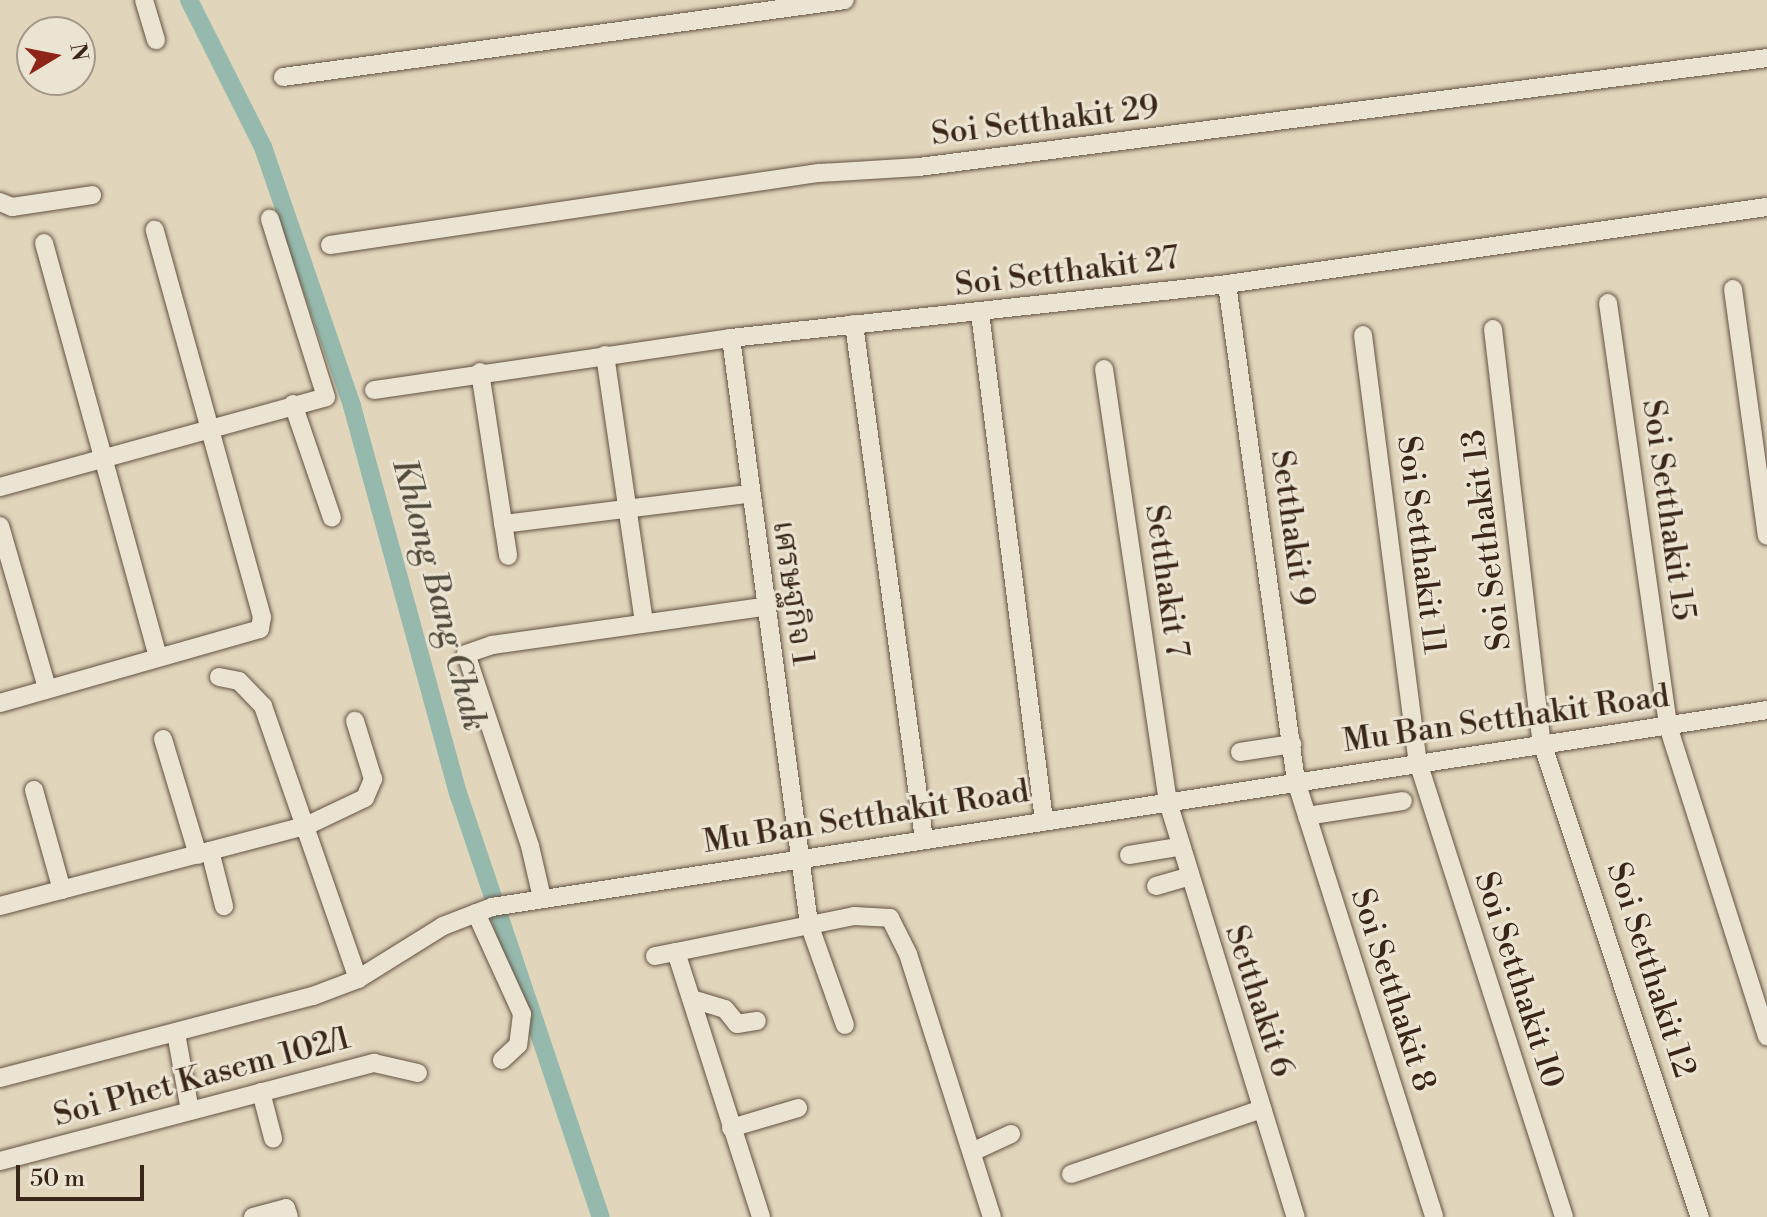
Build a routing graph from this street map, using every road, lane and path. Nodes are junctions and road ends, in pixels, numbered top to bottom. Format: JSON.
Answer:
{"nodes":[{"id":1,"x":144,"y":0,"type":"edge"},
{"id":2,"x":845,"y":0,"type":"edge"},
{"id":3,"x":156,"y":40,"type":"dead end"},
{"id":4,"x":1767,"y":58,"type":"edge"},
{"id":5,"x":283,"y":77,"type":"dead end"},
{"id":6,"x":92,"y":195,"type":"dead end"},
{"id":7,"x":0,"y":202,"type":"edge"},
{"id":8,"x":1767,"y":207,"type":"edge"},
{"id":9,"x":270,"y":219,"type":"dead end"},
{"id":10,"x":155,"y":230,"type":"dead end"},
{"id":11,"x":44,"y":243,"type":"dead end"},
{"id":12,"x":330,"y":245,"type":"dead end"},
{"id":13,"x":1227,"y":284,"type":"junction"},
{"id":14,"x":1733,"y":289,"type":"dead end"},
{"id":15,"x":1608,"y":303,"type":"dead end"},
{"id":16,"x":980,"y":313,"type":"junction"},
{"id":17,"x":854,"y":324,"type":"junction"},
{"id":18,"x":1493,"y":329,"type":"dead end"},
{"id":19,"x":1363,"y":335,"type":"dead end"},
{"id":20,"x":731,"y":338,"type":"junction"},
{"id":21,"x":605,"y":355,"type":"junction"},
{"id":22,"x":1104,"y":369,"type":"dead end"},
{"id":23,"x":480,"y":372,"type":"junction"},
{"id":24,"x":374,"y":390,"type":"dead end"},
{"id":25,"x":293,"y":404,"type":"junction"},
{"id":26,"x":210,"y":426,"type":"junction"},
{"id":27,"x":98,"y":456,"type":"junction"},
{"id":28,"x":0,"y":487,"type":"edge"},
{"id":29,"x":749,"y":494,"type":"junction"},
{"id":30,"x":627,"y":509,"type":"junction"},
{"id":31,"x":332,"y":518,"type":"dead end"},
{"id":32,"x":503,"y":524,"type":"junction"},
{"id":33,"x":0,"y":526,"type":"edge"},
{"id":34,"x":1767,"y":536,"type":"edge"},
{"id":35,"x":508,"y":556,"type":"dead end"},
{"id":36,"x":764,"y":607,"type":"junction"},
{"id":37,"x":644,"y":623,"type":"junction"},
{"id":38,"x":158,"y":657,"type":"junction"},
{"id":39,"x":219,"y":677,"type":"dead end"},
{"id":40,"x":47,"y":688,"type":"junction"},
{"id":41,"x":0,"y":703,"type":"edge"},
{"id":42,"x":1767,"y":710,"type":"edge"},
{"id":43,"x":355,"y":721,"type":"dead end"},
{"id":44,"x":1668,"y":726,"type":"junction"},
{"id":45,"x":163,"y":739,"type":"dead end"},
{"id":46,"x":1542,"y":743,"type":"junction"},
{"id":47,"x":1292,"y":744,"type":"junction"},
{"id":48,"x":1240,"y":752,"type":"dead end"},
{"id":49,"x":1418,"y":762,"type":"junction"},
{"id":50,"x":1296,"y":781,"type":"junction"},
{"id":51,"x":34,"y":790,"type":"dead end"},
{"id":52,"x":1403,"y":801,"type":"dead end"},
{"id":53,"x":1168,"y":802,"type":"junction"},
{"id":54,"x":1307,"y":816,"type":"junction"},
{"id":55,"x":1044,"y":820,"type":"junction"},
{"id":56,"x":306,"y":826,"type":"junction"},
{"id":57,"x":924,"y":839,"type":"junction"},
{"id":58,"x":1178,"y":847,"type":"junction"},
{"id":59,"x":204,"y":853,"type":"junction"},
{"id":60,"x":1129,"y":855,"type":"dead end"},
{"id":61,"x":800,"y":856,"type":"junction"},
{"id":62,"x":1187,"y":877,"type":"junction"},
{"id":63,"x":1156,"y":886,"type":"dead end"},
{"id":64,"x":62,"y":890,"type":"junction"},
{"id":65,"x":533,"y":900,"type":"junction"},
{"id":66,"x":0,"y":906,"type":"edge"},
{"id":67,"x":224,"y":906,"type":"dead end"},
{"id":68,"x":484,"y":910,"type":"junction"},
{"id":69,"x":809,"y":924,"type":"junction"},
{"id":70,"x":676,"y":952,"type":"junction"},
{"id":71,"x":655,"y":956,"type":"dead end"},
{"id":72,"x":358,"y":979,"type":"junction"},
{"id":73,"x":692,"y":999,"type":"junction"},
{"id":74,"x":757,"y":1021,"type":"dead end"},
{"id":75,"x":845,"y":1025,"type":"dead end"},
{"id":76,"x":176,"y":1033,"type":"junction"},
{"id":77,"x":1767,"y":1037,"type":"edge"},
{"id":78,"x":502,"y":1060,"type":"dead end"},
{"id":79,"x":418,"y":1073,"type":"dead end"},
{"id":80,"x":0,"y":1078,"type":"edge"},
{"id":81,"x":261,"y":1092,"type":"junction"},
{"id":82,"x":798,"y":1108,"type":"dead end"},
{"id":83,"x":1262,"y":1109,"type":"junction"},
{"id":84,"x":190,"y":1111,"type":"junction"},
{"id":85,"x":731,"y":1128,"type":"junction"},
{"id":86,"x":1011,"y":1134,"type":"dead end"},
{"id":87,"x":273,"y":1138,"type":"dead end"},
{"id":88,"x":972,"y":1152,"type":"junction"},
{"id":89,"x":0,"y":1161,"type":"edge"},
{"id":90,"x":1071,"y":1174,"type":"dead end"},
{"id":91,"x":288,"y":1213,"type":"edge"},
{"id":92,"x":253,"y":1217,"type":"edge"},
{"id":93,"x":761,"y":1217,"type":"edge"},
{"id":94,"x":992,"y":1217,"type":"edge"},
{"id":95,"x":1296,"y":1217,"type":"edge"},
{"id":96,"x":1434,"y":1217,"type":"edge"},
{"id":97,"x":1564,"y":1217,"type":"edge"},
{"id":98,"x":1700,"y":1217,"type":"edge"}],
"edges":[{"from":1,"to":3,"type":"street"},
{"from":2,"to":5,"type":"street"},
{"from":4,"to":12,"type":"street","name":"Soi Setthakit 29"},
{"from":6,"to":7,"type":"street"},
{"from":8,"to":13,"type":"street","name":"Soi Setthakit 27"},
{"from":9,"to":25,"type":"street"},
{"from":10,"to":26,"type":"street"},
{"from":11,"to":27,"type":"street"},
{"from":13,"to":16,"type":"street","name":"Soi Setthakit 27"},
{"from":13,"to":47,"type":"street","name":"Setthakit 9"},
{"from":14,"to":34,"type":"street"},
{"from":15,"to":44,"type":"street","name":"Soi Setthakit 15"},
{"from":16,"to":17,"type":"street","name":"Soi Setthakit 27"},
{"from":16,"to":55,"type":"street"},
{"from":17,"to":20,"type":"street","name":"Soi Setthakit 27"},
{"from":17,"to":57,"type":"street"},
{"from":18,"to":46,"type":"street","name":"Soi Setthakit 13"},
{"from":19,"to":49,"type":"street","name":"Soi Setthakit 11"},
{"from":20,"to":21,"type":"street","name":"Soi Setthakit 27"},
{"from":20,"to":29,"type":"street","name":"เศรษฐกิจ 1"},
{"from":21,"to":23,"type":"street","name":"Soi Setthakit 27"},
{"from":21,"to":30,"type":"street"},
{"from":22,"to":53,"type":"street","name":"Setthakit 7"},
{"from":23,"to":24,"type":"street","name":"Soi Setthakit 27"},
{"from":23,"to":32,"type":"street"},
{"from":25,"to":26,"type":"street"},
{"from":25,"to":31,"type":"street"},
{"from":26,"to":27,"type":"street"},
{"from":26,"to":38,"type":"street"},
{"from":27,"to":28,"type":"street"},
{"from":27,"to":38,"type":"street"},
{"from":29,"to":30,"type":"street"},
{"from":29,"to":36,"type":"street","name":"เศรษฐกิจ 1"},
{"from":30,"to":32,"type":"street"},
{"from":30,"to":37,"type":"street"},
{"from":32,"to":35,"type":"street"},
{"from":33,"to":40,"type":"street"},
{"from":36,"to":37,"type":"street"},
{"from":36,"to":61,"type":"street","name":"เศรษฐกิจ 1"},
{"from":37,"to":65,"type":"street"},
{"from":38,"to":40,"type":"street"},
{"from":39,"to":56,"type":"street"},
{"from":40,"to":41,"type":"street"},
{"from":42,"to":44,"type":"street","name":"Mu Ban Setthakit Road"},
{"from":43,"to":56,"type":"street"},
{"from":44,"to":46,"type":"street","name":"Mu Ban Setthakit Road"},
{"from":44,"to":77,"type":"street","name":"Soi Setthakit 15"},
{"from":45,"to":59,"type":"street"},
{"from":46,"to":49,"type":"street","name":"Mu Ban Setthakit Road"},
{"from":46,"to":98,"type":"street","name":"Soi Setthakit 12"},
{"from":47,"to":48,"type":"street"},
{"from":47,"to":50,"type":"street","name":"Setthakit 9"},
{"from":49,"to":50,"type":"street","name":"Mu Ban Setthakit Road"},
{"from":49,"to":97,"type":"street","name":"Soi Setthakit 10"},
{"from":50,"to":53,"type":"street","name":"Mu Ban Setthakit Road"},
{"from":50,"to":54,"type":"street","name":"Soi Setthakit 8"},
{"from":51,"to":64,"type":"street"},
{"from":52,"to":54,"type":"street"},
{"from":53,"to":55,"type":"street","name":"Mu Ban Setthakit Road"},
{"from":53,"to":58,"type":"street","name":"Setthakit 6"},
{"from":54,"to":96,"type":"street","name":"Soi Setthakit 8"},
{"from":55,"to":57,"type":"street","name":"Mu Ban Setthakit Road"},
{"from":56,"to":59,"type":"street"},
{"from":56,"to":72,"type":"street"},
{"from":57,"to":61,"type":"street","name":"Mu Ban Setthakit Road"},
{"from":58,"to":60,"type":"street"},
{"from":58,"to":62,"type":"street","name":"Setthakit 6"},
{"from":59,"to":64,"type":"street"},
{"from":59,"to":67,"type":"street"},
{"from":61,"to":65,"type":"street","name":"Mu Ban Setthakit Road"},
{"from":61,"to":69,"type":"street","name":"เศรษฐกิจ 1"},
{"from":62,"to":63,"type":"street"},
{"from":62,"to":83,"type":"street","name":"Setthakit 6"},
{"from":64,"to":66,"type":"street"},
{"from":65,"to":68,"type":"street","name":"Mu Ban Setthakit Road"},
{"from":68,"to":72,"type":"street","name":"Mu Ban Setthakit Road"},
{"from":68,"to":78,"type":"street"},
{"from":69,"to":70,"type":"street"},
{"from":69,"to":75,"type":"street","name":"เศรษฐกิจ 1"},
{"from":69,"to":88,"type":"street"},
{"from":70,"to":71,"type":"street"},
{"from":70,"to":73,"type":"street"},
{"from":72,"to":76,"type":"street","name":"Mu Ban Setthakit Road"},
{"from":73,"to":74,"type":"street"},
{"from":73,"to":85,"type":"street"},
{"from":76,"to":80,"type":"street","name":"Mu Ban Setthakit Road"},
{"from":76,"to":84,"type":"street"},
{"from":79,"to":81,"type":"street","name":"Soi Phet Kasem 102/1"},
{"from":81,"to":84,"type":"street","name":"Soi Phet Kasem 102/1"},
{"from":81,"to":87,"type":"street"},
{"from":82,"to":85,"type":"street"},
{"from":83,"to":90,"type":"street"},
{"from":83,"to":95,"type":"street","name":"Setthakit 6"},
{"from":84,"to":89,"type":"street","name":"Soi Phet Kasem 102/1"},
{"from":85,"to":93,"type":"street"},
{"from":86,"to":88,"type":"street"},
{"from":88,"to":94,"type":"street"},
{"from":91,"to":92,"type":"street"}]}
